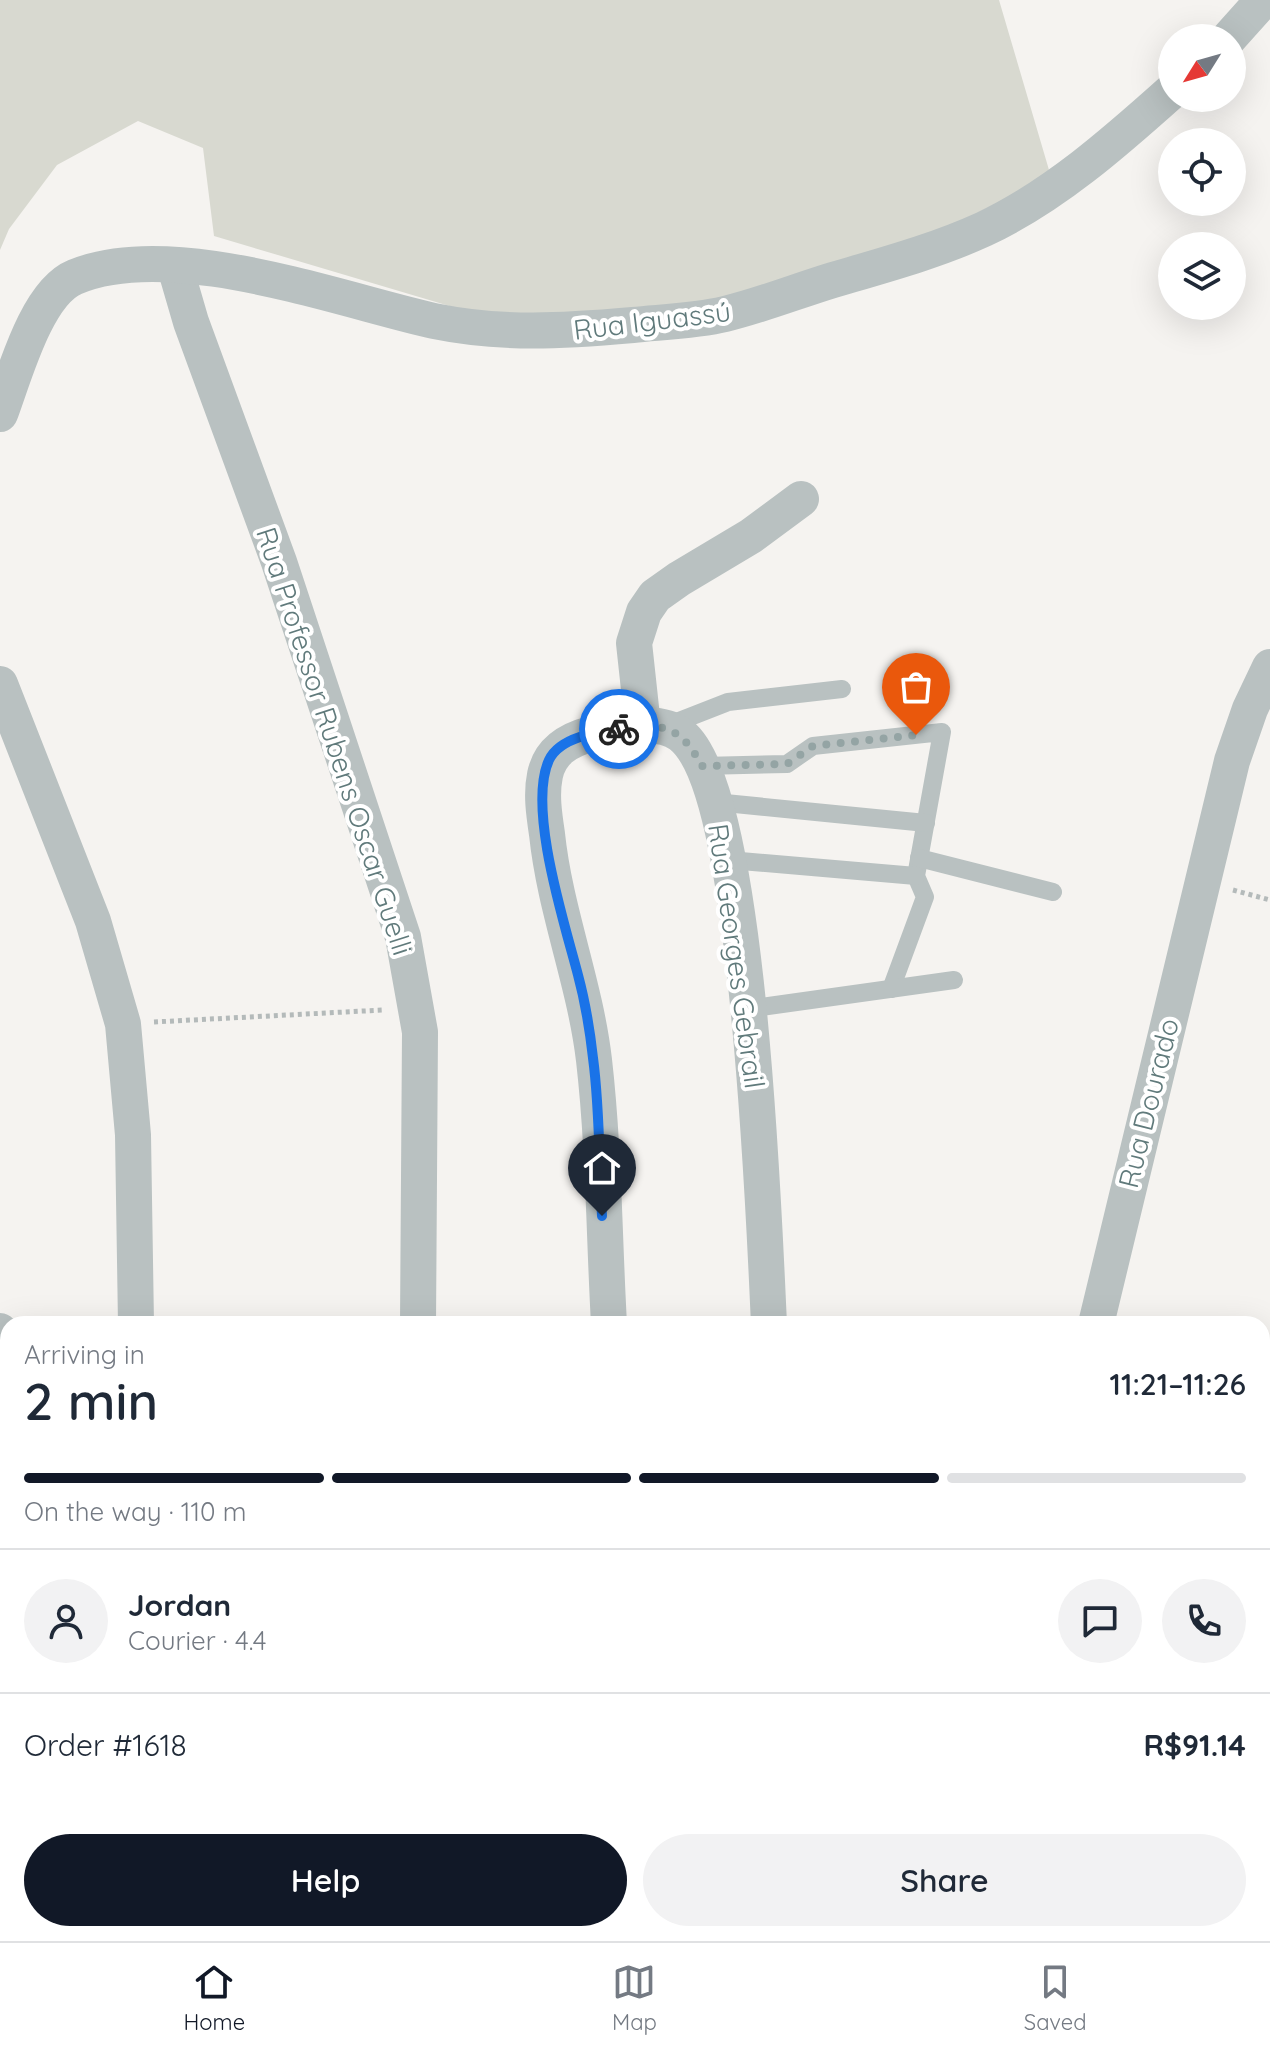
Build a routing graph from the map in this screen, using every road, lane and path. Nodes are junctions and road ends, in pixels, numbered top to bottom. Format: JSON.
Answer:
{"nodes":[{"id":1,"x":1263,"y":0,"type":"edge"},
{"id":2,"x":1242,"y":24,"type":"edge"},
{"id":3,"x":1158,"y":103,"type":"edge"},
{"id":4,"x":175,"y":267,"type":"junction"},
{"id":5,"x":0,"y":414,"type":"edge"},
{"id":6,"x":801,"y":499,"type":"dead end"},
{"id":7,"x":1270,"y":667,"type":"edge"},
{"id":8,"x":0,"y":684,"type":"edge"},
{"id":9,"x":842,"y":689,"type":"dead end"},
{"id":10,"x":654,"y":726,"type":"junction"},
{"id":11,"x":702,"y":766,"type":"junction"},
{"id":12,"x":715,"y":802,"type":"junction"},
{"id":13,"x":926,"y":823,"type":"junction"},
{"id":14,"x":729,"y":860,"type":"junction"},
{"id":15,"x":918,"y":867,"type":"junction"},
{"id":16,"x":1053,"y":892,"type":"dead end"},
{"id":17,"x":954,"y":980,"type":"dead end"},
{"id":18,"x":891,"y":989,"type":"junction"},
{"id":19,"x":416,"y":1009,"type":"junction"},
{"id":20,"x":747,"y":1009,"type":"junction"},
{"id":21,"x":123,"y":1024,"type":"junction"},
{"id":22,"x":136,"y":1316,"type":"edge"},
{"id":23,"x":418,"y":1316,"type":"edge"},
{"id":24,"x":609,"y":1316,"type":"edge"},
{"id":25,"x":769,"y":1316,"type":"edge"},
{"id":26,"x":1098,"y":1316,"type":"edge"}],
"edges":[{"from":1,"to":2,"type":"street"},
{"from":3,"to":4,"type":"street","name":"Rua Iguassú"},
{"from":4,"to":5,"type":"street","name":"Rua Iguassú"},
{"from":4,"to":19,"type":"street","name":"Rua Professor Rubens Oscar Guelli"},
{"from":6,"to":10,"type":"street"},
{"from":7,"to":26,"type":"street","name":"Rua Dourado"},
{"from":8,"to":21,"type":"street"},
{"from":9,"to":10,"type":"lane"},
{"from":10,"to":11,"type":"street","name":"Rua Georges Gebrail"},
{"from":10,"to":24,"type":"street"},
{"from":11,"to":12,"type":"street","name":"Rua Georges Gebrail"},
{"from":11,"to":13,"type":"lane"},
{"from":12,"to":13,"type":"lane"},
{"from":12,"to":14,"type":"street","name":"Rua Georges Gebrail"},
{"from":13,"to":15,"type":"lane"},
{"from":14,"to":15,"type":"lane"},
{"from":14,"to":20,"type":"street","name":"Rua Georges Gebrail"},
{"from":15,"to":16,"type":"lane"},
{"from":15,"to":18,"type":"lane"},
{"from":17,"to":18,"type":"lane"},
{"from":18,"to":20,"type":"lane"},
{"from":19,"to":21,"type":"path"},
{"from":19,"to":23,"type":"street","name":"Rua Professor Rubens Oscar Guelli"},
{"from":20,"to":25,"type":"street","name":"Rua Georges Gebrail"},
{"from":21,"to":22,"type":"street"}]}
